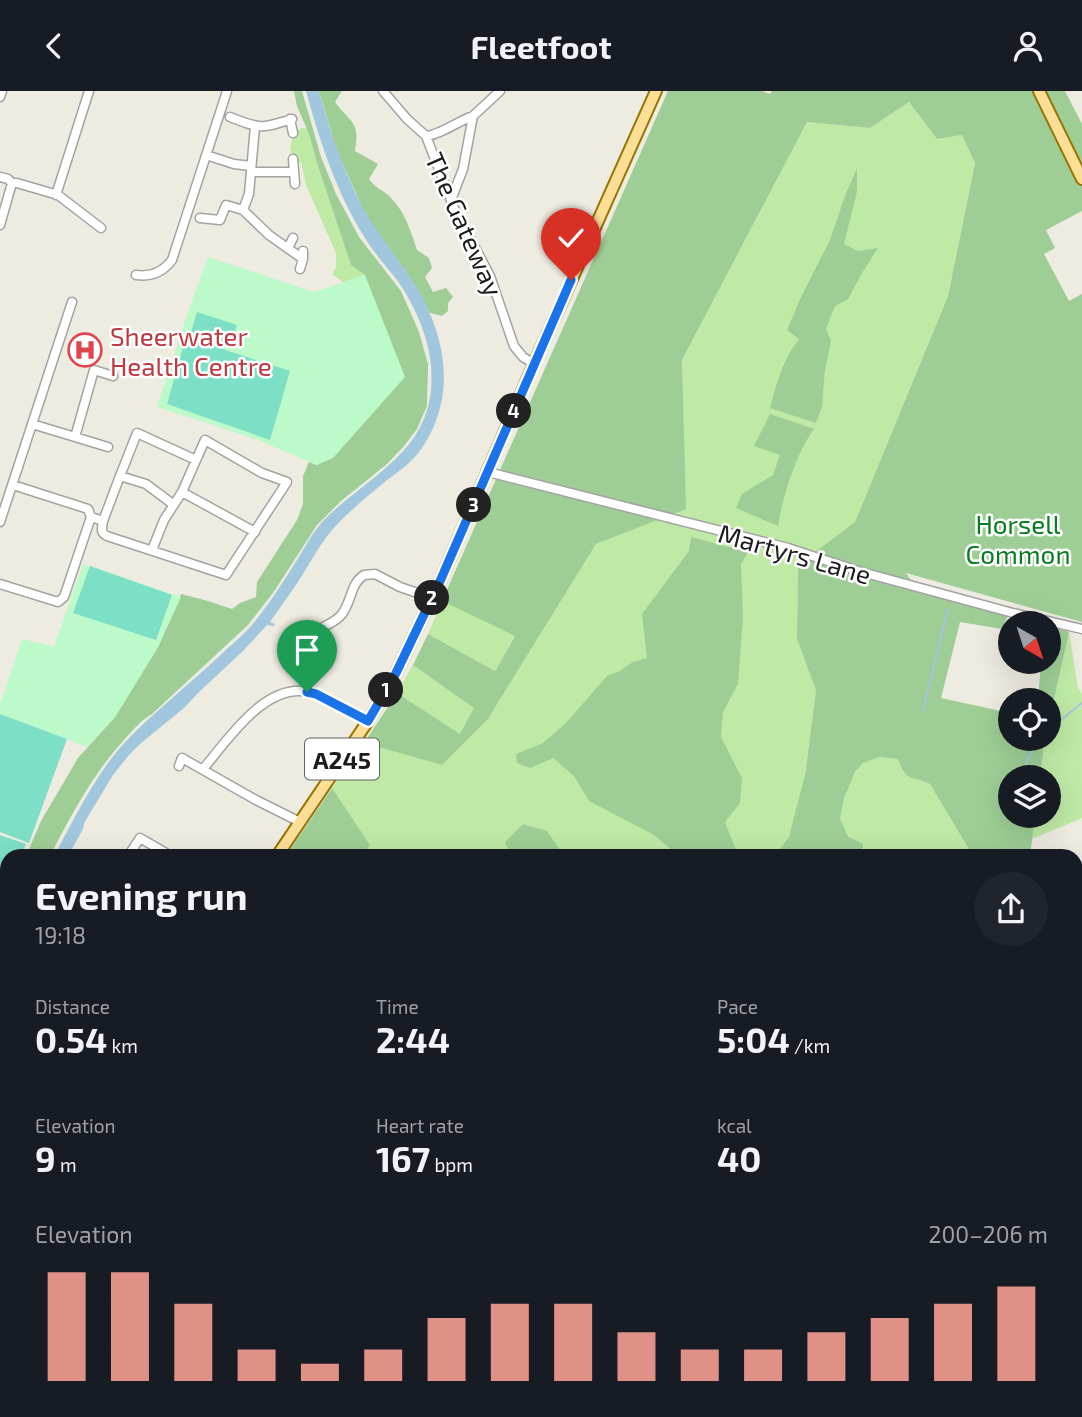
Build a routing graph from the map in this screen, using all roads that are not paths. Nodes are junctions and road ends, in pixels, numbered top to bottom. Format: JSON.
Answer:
{"nodes":[{"id":1,"x":2,"y":91,"type":"edge"},
{"id":2,"x":89,"y":91,"type":"edge"},
{"id":3,"x":227,"y":91,"type":"edge"},
{"id":4,"x":383,"y":91,"type":"edge"},
{"id":5,"x":500,"y":91,"type":"edge"},
{"id":6,"x":1039,"y":91,"type":"edge"},
{"id":7,"x":652,"y":94,"type":"edge"},
{"id":8,"x":0,"y":97,"type":"edge"},
{"id":9,"x":473,"y":116,"type":"junction"},
{"id":10,"x":230,"y":117,"type":"dead end"},
{"id":11,"x":255,"y":126,"type":"junction"},
{"id":12,"x":293,"y":133,"type":"dead end"},
{"id":13,"x":426,"y":137,"type":"junction"},
{"id":14,"x":206,"y":155,"type":"junction"},
{"id":15,"x":293,"y":159,"type":"dead end"},
{"id":16,"x":251,"y":169,"type":"junction"},
{"id":17,"x":293,"y":172,"type":"junction"},
{"id":18,"x":0,"y":177,"type":"edge"},
{"id":19,"x":1082,"y":179,"type":"edge"},
{"id":20,"x":12,"y":183,"type":"junction"},
{"id":21,"x":295,"y":184,"type":"dead end"},
{"id":22,"x":57,"y":195,"type":"junction"},
{"id":23,"x":451,"y":200,"type":"junction"},
{"id":24,"x":243,"y":210,"type":"junction"},
{"id":25,"x":200,"y":218,"type":"dead end"},
{"id":26,"x":0,"y":225,"type":"edge"},
{"id":27,"x":101,"y":228,"type":"dead end"},
{"id":28,"x":293,"y":238,"type":"dead end"},
{"id":29,"x":288,"y":248,"type":"junction"},
{"id":30,"x":300,"y":269,"type":"dead end"},
{"id":31,"x":136,"y":275,"type":"dead end"},
{"id":32,"x":72,"y":302,"type":"dead end"},
{"id":33,"x":534,"y":364,"type":"junction"},
{"id":34,"x":113,"y":376,"type":"dead end"},
{"id":35,"x":32,"y":424,"type":"junction"},
{"id":36,"x":75,"y":437,"type":"junction"},
{"id":37,"x":108,"y":447,"type":"dead end"},
{"id":38,"x":196,"y":460,"type":"junction"},
{"id":39,"x":120,"y":476,"type":"junction"},
{"id":40,"x":486,"y":477,"type":"junction"},
{"id":41,"x":13,"y":485,"type":"junction"},
{"id":42,"x":182,"y":492,"type":"junction"},
{"id":43,"x":174,"y":505,"type":"junction"},
{"id":44,"x":91,"y":517,"type":"junction"},
{"id":45,"x":103,"y":521,"type":"junction"},
{"id":46,"x":0,"y":522,"type":"edge"},
{"id":47,"x":255,"y":532,"type":"junction"},
{"id":48,"x":152,"y":550,"type":"junction"},
{"id":49,"x":0,"y":583,"type":"edge"},
{"id":50,"x":432,"y":598,"type":"junction"},
{"id":51,"x":1082,"y":629,"type":"edge"},
{"id":52,"x":310,"y":645,"type":"dead end"},
{"id":53,"x":368,"y":721,"type":"junction"},
{"id":54,"x":179,"y":766,"type":"dead end"},
{"id":55,"x":204,"y":769,"type":"junction"},
{"id":56,"x":300,"y":822,"type":"junction"},
{"id":57,"x":133,"y":849,"type":"edge"},
{"id":58,"x":159,"y":849,"type":"edge"},
{"id":59,"x":282,"y":849,"type":"edge"}],
"edges":[{"from":1,"to":8,"type":"street"},
{"from":2,"to":22,"type":"street"},
{"from":3,"to":14,"type":"street"},
{"from":4,"to":13,"type":"street","name":"The Gateway"},
{"from":5,"to":9,"type":"street"},
{"from":6,"to":19,"type":"main road"},
{"from":7,"to":33,"type":"main road","number":"A245"},
{"from":9,"to":13,"type":"street"},
{"from":9,"to":23,"type":"street"},
{"from":10,"to":11,"type":"street"},
{"from":11,"to":12,"type":"street"},
{"from":11,"to":16,"type":"street"},
{"from":13,"to":23,"type":"street","name":"The Gateway"},
{"from":14,"to":16,"type":"street"},
{"from":14,"to":31,"type":"street"},
{"from":15,"to":17,"type":"street"},
{"from":16,"to":17,"type":"street"},
{"from":16,"to":24,"type":"street"},
{"from":17,"to":21,"type":"street"},
{"from":18,"to":20,"type":"street"},
{"from":20,"to":22,"type":"street"},
{"from":20,"to":26,"type":"street"},
{"from":22,"to":27,"type":"street"},
{"from":23,"to":33,"type":"street","name":"The Gateway"},
{"from":24,"to":25,"type":"street"},
{"from":24,"to":29,"type":"street"},
{"from":28,"to":29,"type":"street"},
{"from":29,"to":30,"type":"street"},
{"from":32,"to":35,"type":"street"},
{"from":33,"to":40,"type":"main road","number":"A245"},
{"from":34,"to":36,"type":"street"},
{"from":35,"to":36,"type":"street"},
{"from":35,"to":41,"type":"street"},
{"from":36,"to":37,"type":"street"},
{"from":38,"to":39,"type":"street"},
{"from":38,"to":42,"type":"street"},
{"from":38,"to":47,"type":"street"},
{"from":39,"to":43,"type":"street"},
{"from":39,"to":45,"type":"street"},
{"from":40,"to":50,"type":"main road","number":"A245"},
{"from":40,"to":51,"type":"street","name":"Martyrs Lane"},
{"from":41,"to":44,"type":"street"},
{"from":41,"to":46,"type":"street"},
{"from":42,"to":43,"type":"street"},
{"from":42,"to":47,"type":"street"},
{"from":43,"to":48,"type":"street"},
{"from":44,"to":45,"type":"street"},
{"from":44,"to":49,"type":"street"},
{"from":45,"to":48,"type":"street"},
{"from":47,"to":48,"type":"street"},
{"from":50,"to":52,"type":"street"},
{"from":50,"to":53,"type":"main road","number":"A245"},
{"from":53,"to":55,"type":"street"},
{"from":53,"to":56,"type":"main road","number":"A245"},
{"from":54,"to":55,"type":"street"},
{"from":55,"to":56,"type":"street"},
{"from":56,"to":59,"type":"main road","number":"A245"},
{"from":57,"to":58,"type":"street"}]}
